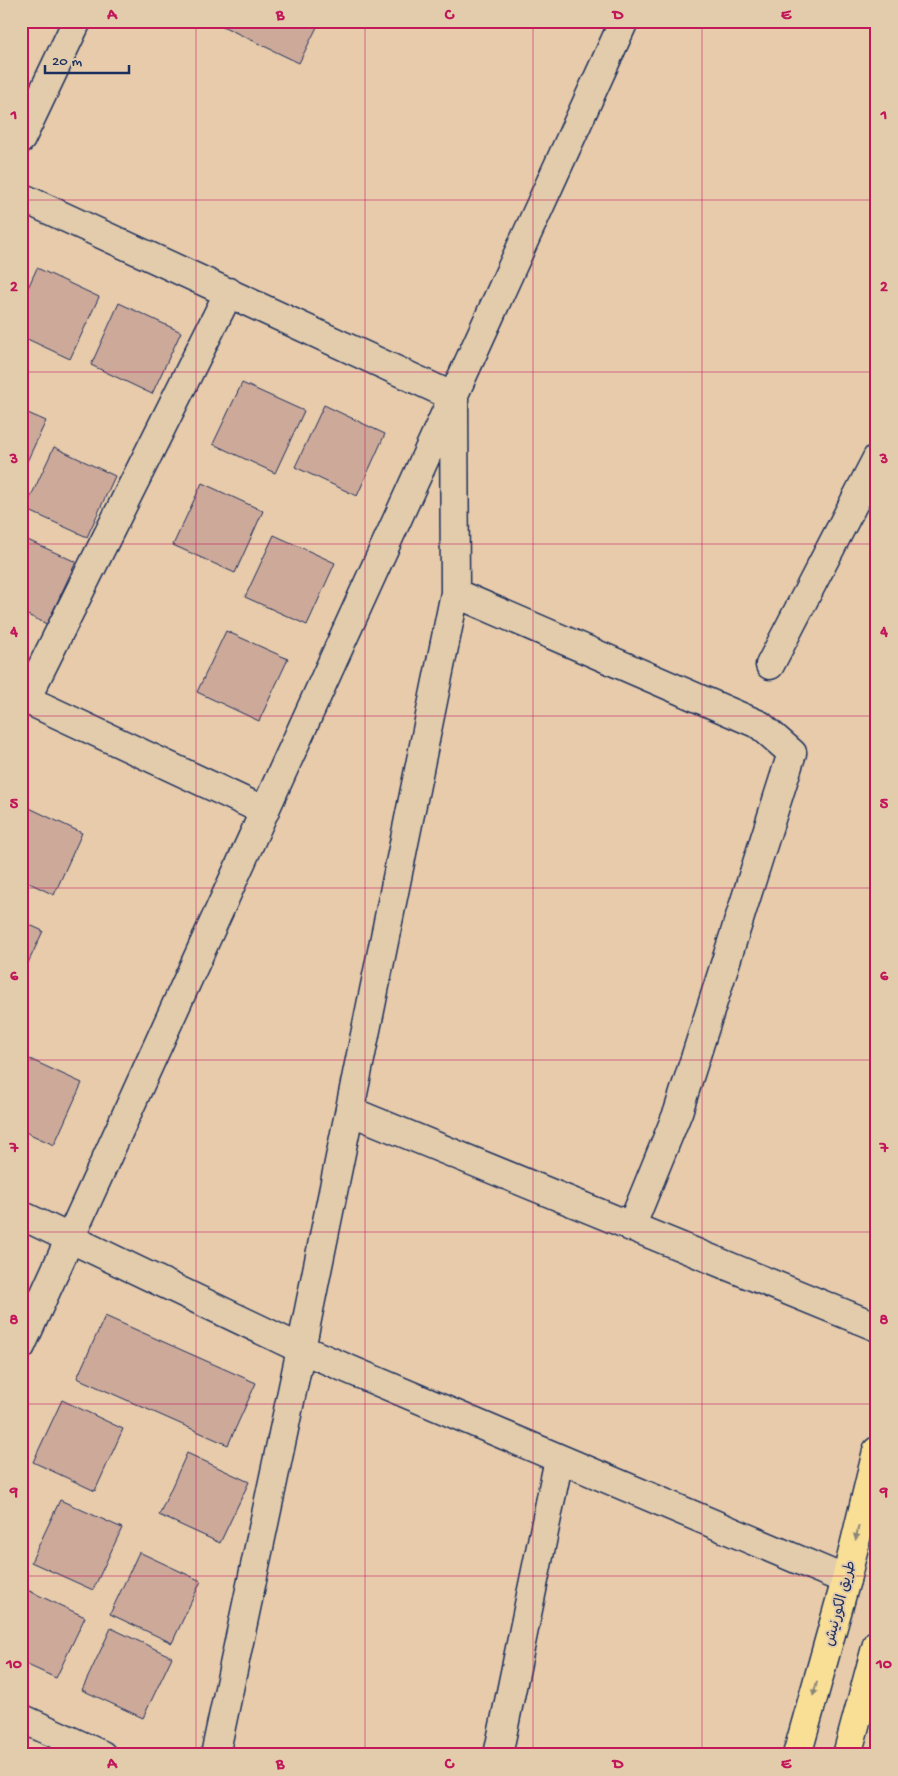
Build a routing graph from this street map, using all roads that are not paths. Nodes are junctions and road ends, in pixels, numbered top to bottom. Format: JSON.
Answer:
{"nodes":[{"id":1,"x":77,"y":21,"type":"edge"},
{"id":2,"x":624,"y":21,"type":"edge"},
{"id":3,"x":21,"y":139,"type":"edge"},
{"id":4,"x":21,"y":196,"type":"edge"},
{"id":5,"x":229,"y":292,"type":"junction"},
{"id":6,"x":454,"y":397,"type":"junction"},
{"id":7,"x":877,"y":458,"type":"edge"},
{"id":8,"x":455,"y":592,"type":"junction"},
{"id":9,"x":770,"y":664,"type":"dead end"},
{"id":10,"x":24,"y":698,"type":"edge"},
{"id":11,"x":265,"y":811,"type":"junction"},
{"id":12,"x":350,"y":1111,"type":"junction"},
{"id":13,"x":21,"y":1214,"type":"edge"},
{"id":14,"x":631,"y":1227,"type":"junction"},
{"id":15,"x":71,"y":1238,"type":"junction"},
{"id":16,"x":877,"y":1327,"type":"edge"},
{"id":17,"x":21,"y":1346,"type":"edge"},
{"id":18,"x":301,"y":1348,"type":"junction"},
{"id":19,"x":877,"y":1451,"type":"edge"},
{"id":20,"x":559,"y":1459,"type":"junction"},
{"id":21,"x":846,"y":1580,"type":"junction"},
{"id":22,"x":877,"y":1644,"type":"edge"},
{"id":23,"x":21,"y":1718,"type":"edge"},
{"id":24,"x":102,"y":1755,"type":"edge"},
{"id":25,"x":215,"y":1755,"type":"edge"},
{"id":26,"x":498,"y":1755,"type":"edge"},
{"id":27,"x":797,"y":1755,"type":"edge"},
{"id":28,"x":847,"y":1755,"type":"edge"}],
"edges":[{"from":1,"to":3,"type":"street"},
{"from":2,"to":6,"type":"street"},
{"from":4,"to":5,"type":"street"},
{"from":5,"to":6,"type":"street"},
{"from":5,"to":10,"type":"street"},
{"from":6,"to":8,"type":"street"},
{"from":6,"to":11,"type":"street"},
{"from":7,"to":9,"type":"street"},
{"from":8,"to":12,"type":"street"},
{"from":8,"to":14,"type":"street"},
{"from":10,"to":11,"type":"street"},
{"from":11,"to":15,"type":"street"},
{"from":12,"to":14,"type":"street"},
{"from":12,"to":18,"type":"street"},
{"from":13,"to":15,"type":"street"},
{"from":14,"to":16,"type":"street"},
{"from":15,"to":17,"type":"street"},
{"from":15,"to":18,"type":"street"},
{"from":18,"to":20,"type":"street"},
{"from":18,"to":25,"type":"street"},
{"from":19,"to":21,"type":"main road","name":"طريق الكورنيش","one_way":true},
{"from":20,"to":21,"type":"street"},
{"from":20,"to":26,"type":"street"},
{"from":21,"to":27,"type":"main road","name":"طريق الكورنيش","one_way":true},
{"from":22,"to":28,"type":"main road"},
{"from":23,"to":24,"type":"street"}]}
